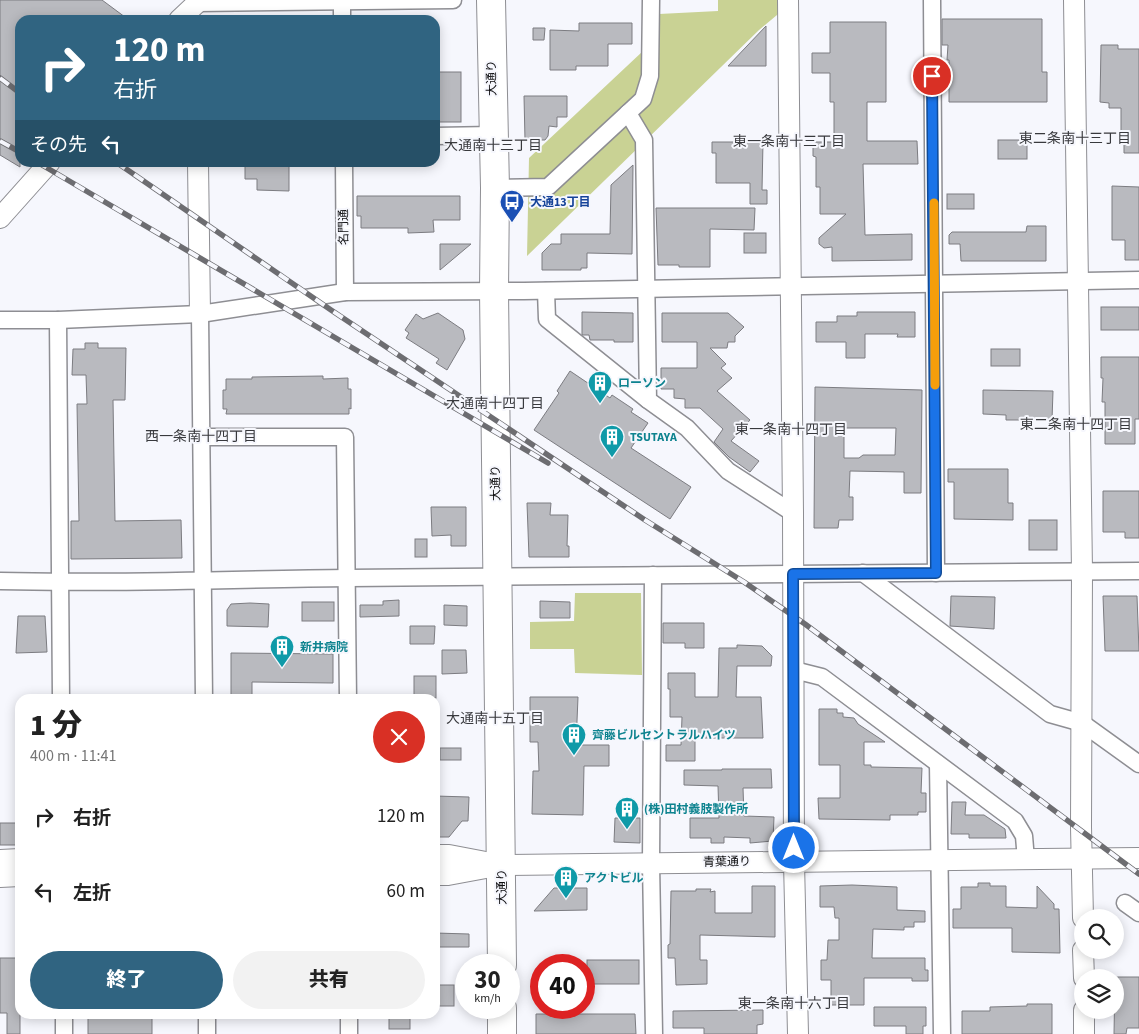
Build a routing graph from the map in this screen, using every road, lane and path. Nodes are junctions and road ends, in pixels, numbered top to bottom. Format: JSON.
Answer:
{"nodes":[{"id":1,"x":453,"y":0,"type":"edge"},
{"id":2,"x":490,"y":0,"type":"edge"},
{"id":3,"x":651,"y":0,"type":"edge"},
{"id":4,"x":788,"y":0,"type":"edge"},
{"id":5,"x":932,"y":0,"type":"edge"},
{"id":6,"x":1074,"y":0,"type":"edge"},
{"id":7,"x":342,"y":1,"type":"edge"},
{"id":8,"x":197,"y":8,"type":"edge"},
{"id":9,"x":186,"y":15,"type":"edge"},
{"id":10,"x":342,"y":15,"type":"edge"},
{"id":11,"x":628,"y":113,"type":"junction"},
{"id":12,"x":493,"y":135,"type":"junction"},
{"id":13,"x":440,"y":136,"type":"edge"},
{"id":14,"x":46,"y":167,"type":"edge"},
{"id":15,"x":198,"y":167,"type":"edge"},
{"id":16,"x":344,"y":167,"type":"edge"},
{"id":17,"x":495,"y":188,"type":"junction"},
{"id":18,"x":0,"y":218,"type":"edge"},
{"id":19,"x":1139,"y":280,"type":"edge"},
{"id":20,"x":1078,"y":281,"type":"junction"},
{"id":21,"x":935,"y":284,"type":"junction"},
{"id":22,"x":790,"y":286,"type":"junction"},
{"id":23,"x":646,"y":288,"type":"junction"},
{"id":24,"x":494,"y":291,"type":"junction"},
{"id":25,"x":546,"y":291,"type":"junction"},
{"id":26,"x":345,"y":292,"type":"junction"},
{"id":27,"x":200,"y":314,"type":"junction"},
{"id":28,"x":0,"y":320,"type":"edge"},
{"id":29,"x":58,"y":320,"type":"junction"},
{"id":30,"x":648,"y":400,"type":"junction"},
{"id":31,"x":201,"y":437,"type":"junction"},
{"id":32,"x":793,"y":513,"type":"junction"},
{"id":33,"x":1082,"y":571,"type":"junction"},
{"id":34,"x":1139,"y":571,"type":"edge"},
{"id":35,"x":863,"y":573,"type":"junction"},
{"id":36,"x":936,"y":573,"type":"junction"},
{"id":37,"x":793,"y":574,"type":"junction"},
{"id":38,"x":653,"y":575,"type":"junction"},
{"id":39,"x":346,"y":578,"type":"junction"},
{"id":40,"x":498,"y":578,"type":"junction"},
{"id":41,"x":0,"y":581,"type":"edge"},
{"id":42,"x":204,"y":581,"type":"junction"},
{"id":43,"x":60,"y":582,"type":"junction"},
{"id":44,"x":794,"y":670,"type":"junction"},
{"id":45,"x":61,"y":694,"type":"edge"},
{"id":46,"x":204,"y":694,"type":"edge"},
{"id":47,"x":348,"y":694,"type":"edge"},
{"id":48,"x":1082,"y":724,"type":"junction"},
{"id":49,"x":938,"y":764,"type":"junction"},
{"id":50,"x":1139,"y":764,"type":"edge"},
{"id":51,"x":440,"y":855,"type":"edge"},
{"id":52,"x":1139,"y":858,"type":"edge"},
{"id":53,"x":15,"y":859,"type":"edge"},
{"id":54,"x":0,"y":860,"type":"edge"},
{"id":55,"x":940,"y":860,"type":"junction"},
{"id":56,"x":1026,"y":860,"type":"junction"},
{"id":57,"x":1082,"y":860,"type":"junction"},
{"id":58,"x":794,"y":862,"type":"junction"},
{"id":59,"x":651,"y":863,"type":"junction"},
{"id":60,"x":502,"y":865,"type":"junction"},
{"id":61,"x":440,"y":875,"type":"edge"},
{"id":62,"x":15,"y":876,"type":"edge"},
{"id":63,"x":0,"y":877,"type":"edge"},
{"id":64,"x":1125,"y":903,"type":"dead end"},
{"id":65,"x":1083,"y":909,"type":"edge"},
{"id":66,"x":1139,"y":913,"type":"edge"},
{"id":67,"x":502,"y":954,"type":"edge"},
{"id":68,"x":64,"y":1019,"type":"edge"},
{"id":69,"x":207,"y":1019,"type":"edge"},
{"id":70,"x":349,"y":1019,"type":"edge"},
{"id":71,"x":502,"y":1019,"type":"edge"},
{"id":72,"x":1084,"y":1019,"type":"edge"},
{"id":73,"x":64,"y":1034,"type":"edge"},
{"id":74,"x":207,"y":1034,"type":"edge"},
{"id":75,"x":349,"y":1034,"type":"edge"},
{"id":76,"x":502,"y":1034,"type":"edge"},
{"id":77,"x":654,"y":1034,"type":"edge"},
{"id":78,"x":798,"y":1034,"type":"edge"},
{"id":79,"x":942,"y":1034,"type":"edge"},
{"id":80,"x":1084,"y":1034,"type":"edge"}],
"edges":[{"from":1,"to":7,"type":"street"},
{"from":2,"to":12,"type":"highway","name":"大通り"},
{"from":3,"to":11,"type":"street"},
{"from":4,"to":22,"type":"street"},
{"from":5,"to":21,"type":"street"},
{"from":6,"to":20,"type":"street"},
{"from":7,"to":8,"type":"street"},
{"from":7,"to":10,"type":"street"},
{"from":8,"to":9,"type":"street"},
{"from":11,"to":17,"type":"street"},
{"from":11,"to":23,"type":"street"},
{"from":12,"to":13,"type":"street"},
{"from":12,"to":17,"type":"highway","name":"大通り"},
{"from":14,"to":18,"type":"street"},
{"from":15,"to":27,"type":"street"},
{"from":16,"to":26,"type":"street","name":"名門通"},
{"from":17,"to":24,"type":"highway","name":"大通り"},
{"from":19,"to":20,"type":"street"},
{"from":20,"to":21,"type":"street"},
{"from":20,"to":33,"type":"street"},
{"from":21,"to":22,"type":"street"},
{"from":21,"to":36,"type":"street"},
{"from":22,"to":23,"type":"street"},
{"from":22,"to":32,"type":"street"},
{"from":23,"to":25,"type":"street"},
{"from":23,"to":30,"type":"street"},
{"from":24,"to":25,"type":"street"},
{"from":24,"to":26,"type":"street"},
{"from":24,"to":40,"type":"highway","name":"大通り"},
{"from":25,"to":30,"type":"street"},
{"from":26,"to":27,"type":"street"},
{"from":27,"to":29,"type":"street"},
{"from":27,"to":31,"type":"street"},
{"from":28,"to":29,"type":"street"},
{"from":29,"to":43,"type":"street"},
{"from":30,"to":32,"type":"street"},
{"from":31,"to":39,"type":"street"},
{"from":31,"to":42,"type":"street"},
{"from":32,"to":37,"type":"street"},
{"from":33,"to":34,"type":"street"},
{"from":33,"to":36,"type":"street"},
{"from":33,"to":48,"type":"street"},
{"from":35,"to":36,"type":"street"},
{"from":35,"to":37,"type":"street"},
{"from":35,"to":48,"type":"street"},
{"from":37,"to":38,"type":"street"},
{"from":37,"to":44,"type":"street"},
{"from":38,"to":40,"type":"street"},
{"from":38,"to":59,"type":"street"},
{"from":39,"to":40,"type":"street"},
{"from":39,"to":42,"type":"street"},
{"from":39,"to":47,"type":"street"},
{"from":40,"to":60,"type":"highway","name":"大通り"},
{"from":41,"to":43,"type":"street"},
{"from":42,"to":43,"type":"street"},
{"from":42,"to":46,"type":"street"},
{"from":43,"to":45,"type":"street"},
{"from":44,"to":49,"type":"street"},
{"from":44,"to":58,"type":"street"},
{"from":48,"to":50,"type":"street"},
{"from":48,"to":57,"type":"street"},
{"from":49,"to":55,"type":"street"},
{"from":49,"to":56,"type":"street"},
{"from":51,"to":60,"type":"street"},
{"from":52,"to":57,"type":"street","name":"青葉通り"},
{"from":53,"to":54,"type":"street"},
{"from":55,"to":56,"type":"street","name":"青葉通り"},
{"from":55,"to":58,"type":"street","name":"青葉通り"},
{"from":55,"to":79,"type":"street"},
{"from":56,"to":57,"type":"street","name":"青葉通り"},
{"from":57,"to":65,"type":"street"},
{"from":58,"to":59,"type":"street","name":"青葉通り"},
{"from":58,"to":78,"type":"street"},
{"from":59,"to":60,"type":"street","name":"青葉通り"},
{"from":59,"to":77,"type":"street"},
{"from":60,"to":61,"type":"street","name":"青葉通り"},
{"from":60,"to":67,"type":"highway","name":"大通り"},
{"from":62,"to":63,"type":"street"},
{"from":64,"to":66,"type":"street"},
{"from":68,"to":73,"type":"street"},
{"from":69,"to":74,"type":"street"},
{"from":70,"to":75,"type":"street"},
{"from":71,"to":76,"type":"highway"},
{"from":72,"to":80,"type":"street"}]}
